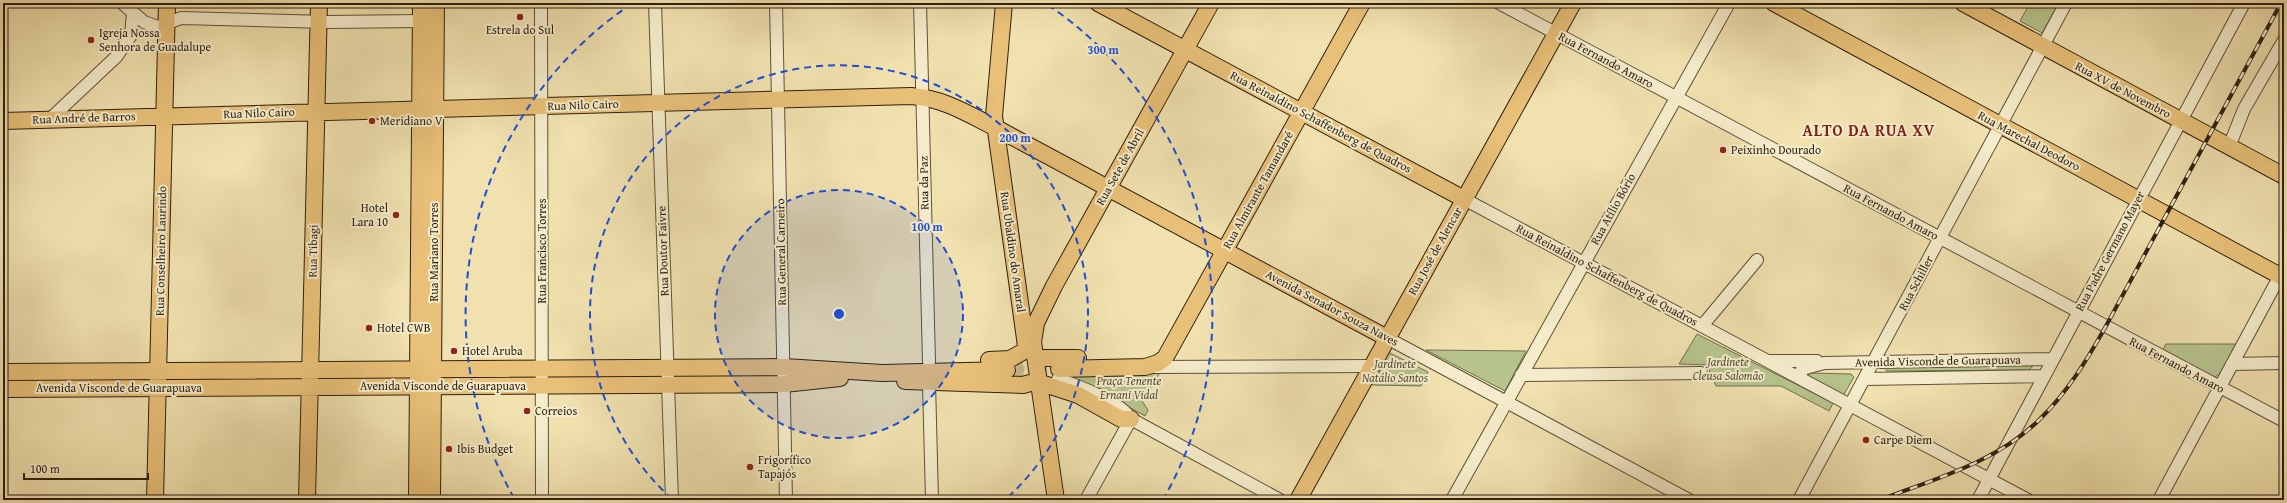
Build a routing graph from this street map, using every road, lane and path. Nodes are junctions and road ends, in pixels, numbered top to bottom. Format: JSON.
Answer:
{"nodes":[{"id":1,"x":122,"y":3,"type":"edge"},
{"id":2,"x":167,"y":3,"type":"edge"},
{"id":3,"x":319,"y":3,"type":"edge"},
{"id":4,"x":421,"y":3,"type":"edge"},
{"id":5,"x":436,"y":3,"type":"edge"},
{"id":6,"x":541,"y":3,"type":"edge"},
{"id":7,"x":655,"y":3,"type":"edge"},
{"id":8,"x":776,"y":3,"type":"edge"},
{"id":9,"x":920,"y":3,"type":"edge"},
{"id":10,"x":1004,"y":3,"type":"edge"},
{"id":11,"x":1098,"y":3,"type":"edge"},
{"id":12,"x":1211,"y":3,"type":"edge"},
{"id":13,"x":1362,"y":3,"type":"edge"},
{"id":14,"x":1499,"y":3,"type":"edge"},
{"id":15,"x":1573,"y":3,"type":"edge"},
{"id":16,"x":1729,"y":3,"type":"edge"},
{"id":17,"x":1774,"y":3,"type":"edge"},
{"id":18,"x":1963,"y":3,"type":"edge"},
{"id":19,"x":2066,"y":3,"type":"edge"},
{"id":20,"x":2244,"y":3,"type":"edge"},
{"id":21,"x":133,"y":13,"type":"junction"},
{"id":22,"x":319,"y":21,"type":"junction"},
{"id":23,"x":421,"y":21,"type":"junction"},
{"id":24,"x":166,"y":24,"type":"junction"},
{"id":25,"x":1556,"y":33,"type":"junction"},
{"id":26,"x":2284,"y":40,"type":"edge"},
{"id":27,"x":2043,"y":46,"type":"junction"},
{"id":28,"x":1185,"y":50,"type":"junction"},
{"id":29,"x":922,"y":97,"type":"junction"},
{"id":30,"x":1676,"y":97,"type":"junction"},
{"id":31,"x":778,"y":100,"type":"junction"},
{"id":32,"x":658,"y":103,"type":"junction"},
{"id":33,"x":541,"y":106,"type":"junction"},
{"id":34,"x":427,"y":109,"type":"junction"},
{"id":35,"x":316,"y":112,"type":"junction"},
{"id":36,"x":1301,"y":112,"type":"junction"},
{"id":37,"x":164,"y":116,"type":"junction"},
{"id":38,"x":49,"y":120,"type":"junction"},
{"id":39,"x":3,"y":121,"type":"edge"},
{"id":40,"x":2181,"y":121,"type":"junction"},
{"id":41,"x":2001,"y":125,"type":"junction"},
{"id":42,"x":996,"y":128,"type":"junction"},
{"id":43,"x":2229,"y":147,"type":"junction"},
{"id":44,"x":2284,"y":176,"type":"edge"},
{"id":45,"x":434,"y":185,"type":"junction"},
{"id":46,"x":1108,"y":188,"type":"junction"},
{"id":47,"x":1464,"y":199,"type":"junction"},
{"id":48,"x":2138,"y":200,"type":"junction"},
{"id":49,"x":419,"y":208,"type":"junction"},
{"id":50,"x":1940,"y":238,"type":"junction"},
{"id":51,"x":1224,"y":251,"type":"junction"},
{"id":52,"x":1757,"y":260,"type":"dead end"},
{"id":53,"x":1584,"y":263,"type":"junction"},
{"id":54,"x":2283,"y":274,"type":"edge"},
{"id":55,"x":1054,"y":286,"type":"junction"},
{"id":56,"x":2078,"y":312,"type":"junction"},
{"id":57,"x":1022,"y":316,"type":"junction"},
{"id":58,"x":1702,"y":326,"type":"junction"},
{"id":59,"x":1033,"y":333,"type":"joint"},
{"id":60,"x":1388,"y":338,"type":"junction"},
{"id":61,"x":1031,"y":354,"type":"junction"},
{"id":62,"x":1170,"y":359,"type":"junction"},
{"id":63,"x":2052,"y":359,"type":"junction"},
{"id":64,"x":1768,"y":361,"type":"junction"},
{"id":65,"x":1874,"y":361,"type":"junction"},
{"id":66,"x":929,"y":362,"type":"junction"},
{"id":67,"x":1824,"y":363,"type":"junction"},
{"id":68,"x":2284,"y":363,"type":"edge"},
{"id":69,"x":2232,"y":364,"type":"junction"},
{"id":70,"x":1372,"y":366,"type":"junction"},
{"id":71,"x":784,"y":367,"type":"junction"},
{"id":72,"x":542,"y":368,"type":"junction"},
{"id":73,"x":614,"y":368,"type":"junction"},
{"id":74,"x":668,"y":368,"type":"junction"},
{"id":75,"x":426,"y":369,"type":"junction"},
{"id":76,"x":482,"y":369,"type":"junction"},
{"id":77,"x":223,"y":370,"type":"junction"},
{"id":78,"x":310,"y":370,"type":"junction"},
{"id":79,"x":361,"y":370,"type":"junction"},
{"id":80,"x":1006,"y":370,"type":"tunnel mouth"},
{"id":81,"x":65,"y":371,"type":"junction"},
{"id":82,"x":158,"y":371,"type":"junction"},
{"id":83,"x":3,"y":372,"type":"edge"},
{"id":84,"x":882,"y":373,"type":"junction"},
{"id":85,"x":1701,"y":373,"type":"dead end"},
{"id":86,"x":1058,"y":374,"type":"joint"},
{"id":87,"x":1521,"y":375,"type":"junction"},
{"id":88,"x":2043,"y":376,"type":"junction"},
{"id":89,"x":1800,"y":378,"type":"junction"},
{"id":90,"x":1864,"y":379,"type":"junction"},
{"id":91,"x":929,"y":383,"type":"junction"},
{"id":92,"x":1034,"y":383,"type":"junction"},
{"id":93,"x":784,"y":384,"type":"junction"},
{"id":94,"x":584,"y":385,"type":"junction"},
{"id":95,"x":668,"y":385,"type":"junction"},
{"id":96,"x":426,"y":386,"type":"junction"},
{"id":97,"x":510,"y":386,"type":"junction"},
{"id":98,"x":542,"y":386,"type":"junction"},
{"id":99,"x":245,"y":387,"type":"junction"},
{"id":100,"x":310,"y":387,"type":"junction"},
{"id":101,"x":337,"y":387,"type":"junction"},
{"id":102,"x":2220,"y":387,"type":"junction"},
{"id":103,"x":43,"y":388,"type":"junction"},
{"id":104,"x":158,"y":388,"type":"junction"},
{"id":105,"x":3,"y":389,"type":"edge"},
{"id":106,"x":1506,"y":402,"type":"junction"},
{"id":107,"x":1850,"y":405,"type":"junction"},
{"id":108,"x":1131,"y":419,"type":"junction"},
{"id":109,"x":2284,"y":422,"type":"edge"},
{"id":110,"x":1990,"y":480,"type":"junction"},
{"id":111,"x":155,"y":500,"type":"edge"},
{"id":112,"x":307,"y":500,"type":"edge"},
{"id":113,"x":417,"y":500,"type":"edge"},
{"id":114,"x":432,"y":500,"type":"edge"},
{"id":115,"x":542,"y":500,"type":"edge"},
{"id":116,"x":672,"y":500,"type":"edge"},
{"id":117,"x":786,"y":500,"type":"edge"},
{"id":118,"x":932,"y":500,"type":"edge"},
{"id":119,"x":1046,"y":500,"type":"edge"},
{"id":120,"x":1056,"y":500,"type":"edge"},
{"id":121,"x":1086,"y":500,"type":"edge"},
{"id":122,"x":1280,"y":500,"type":"edge"},
{"id":123,"x":1298,"y":500,"type":"edge"},
{"id":124,"x":1452,"y":500,"type":"edge"},
{"id":125,"x":1689,"y":500,"type":"edge"},
{"id":126,"x":1799,"y":500,"type":"edge"},
{"id":127,"x":1978,"y":500,"type":"edge"},
{"id":128,"x":2028,"y":500,"type":"edge"},
{"id":129,"x":2159,"y":500,"type":"edge"}],
"edges":[{"from":1,"to":21,"type":"street"},
{"from":2,"to":24,"type":"main road","name":"Rua Conselheiro Laurindo"},
{"from":3,"to":22,"type":"main road","name":"Rua Tibagi"},
{"from":4,"to":23,"type":"main road","name":"Rua Mariano Torres"},
{"from":5,"to":34,"type":"main road","name":"Rua Mariano Torres"},
{"from":6,"to":33,"type":"street","name":"Rua Francisco Torres"},
{"from":7,"to":32,"type":"street","name":"Rua Doutor Faivre"},
{"from":8,"to":31,"type":"street","name":"Rua General Carneiro"},
{"from":9,"to":29,"type":"street","name":"Rua da Paz"},
{"from":10,"to":42,"type":"main road","name":"Rua Ubaldino do Amaral"},
{"from":11,"to":28,"type":"main road","name":"Rua Reinaldino Schaffenberg de Quadros"},
{"from":12,"to":28,"type":"main road","name":"Rua Sete de Abril"},
{"from":13,"to":36,"type":"main road","name":"Rua Almirante Tamandaré"},
{"from":14,"to":25,"type":"street","name":"Rua Fernando Amaro"},
{"from":15,"to":25,"type":"main road","name":"Rua José de Alencar"},
{"from":16,"to":30,"type":"street","name":"Rua Atílio Bório"},
{"from":17,"to":41,"type":"main road","name":"Rua Marechal Deodoro"},
{"from":18,"to":27,"type":"main road","name":"Rua XV de Novembro"},
{"from":19,"to":27,"type":"street","name":"Rua Schiller"},
{"from":20,"to":40,"type":"street","name":"Rua Padre Germano Mayer"},
{"from":21,"to":24,"type":"street"},
{"from":21,"to":38,"type":"street"},
{"from":22,"to":23,"type":"street"},
{"from":22,"to":24,"type":"street"},
{"from":22,"to":35,"type":"main road","name":"Rua Tibagi"},
{"from":23,"to":34,"type":"main road","name":"Rua Mariano Torres"},
{"from":24,"to":37,"type":"main road","name":"Rua Conselheiro Laurindo"},
{"from":25,"to":30,"type":"street","name":"Rua Fernando Amaro"},
{"from":25,"to":47,"type":"main road","name":"Rua José de Alencar"},
{"from":26,"to":43,"type":"street"},
{"from":27,"to":40,"type":"main road","name":"Rua XV de Novembro"},
{"from":27,"to":41,"type":"street","name":"Rua Schiller"},
{"from":28,"to":36,"type":"main road","name":"Rua Reinaldino Schaffenberg de Quadros"},
{"from":28,"to":46,"type":"main road","name":"Rua Sete de Abril"},
{"from":29,"to":31,"type":"main road","name":"Rua Nilo Cairo"},
{"from":29,"to":42,"type":"main road","name":"Rua Nilo Cairo"},
{"from":29,"to":66,"type":"street","name":"Rua da Paz"},
{"from":30,"to":50,"type":"street","name":"Rua Fernando Amaro"},
{"from":30,"to":53,"type":"street","name":"Rua Atílio Bório"},
{"from":31,"to":32,"type":"main road","name":"Rua Nilo Cairo"},
{"from":31,"to":71,"type":"street","name":"Rua General Carneiro"},
{"from":32,"to":33,"type":"main road","name":"Rua Nilo Cairo"},
{"from":32,"to":74,"type":"street","name":"Rua Doutor Faivre"},
{"from":33,"to":34,"type":"main road","name":"Rua Nilo Cairo"},
{"from":33,"to":72,"type":"street","name":"Rua Francisco Torres"},
{"from":34,"to":35,"type":"main road","name":"Rua Nilo Cairo"},
{"from":34,"to":45,"type":"main road","name":"Rua Mariano Torres"},
{"from":34,"to":49,"type":"main road","name":"Rua Mariano Torres"},
{"from":35,"to":37,"type":"main road","name":"Rua Nilo Cairo"},
{"from":35,"to":78,"type":"main road","name":"Rua Tibagi"},
{"from":36,"to":47,"type":"main road","name":"Rua Reinaldino Schaffenberg de Quadros"},
{"from":36,"to":51,"type":"main road","name":"Rua Almirante Tamandaré"},
{"from":37,"to":38,"type":"main road","name":"Rua André de Barros"},
{"from":37,"to":82,"type":"main road","name":"Rua Conselheiro Laurindo"},
{"from":38,"to":39,"type":"main road","name":"Rua André de Barros"},
{"from":40,"to":43,"type":"main road","name":"Rua XV de Novembro"},
{"from":40,"to":48,"type":"street","name":"Rua Padre Germano Mayer"},
{"from":41,"to":48,"type":"main road","name":"Rua Marechal Deodoro"},
{"from":41,"to":50,"type":"street","name":"Rua Schiller"},
{"from":42,"to":46,"type":"main road","name":"Avenida Senador Souza Naves"},
{"from":42,"to":57,"type":"main road","name":"Rua Ubaldino do Amaral"},
{"from":43,"to":44,"type":"main road","name":"Rua XV de Novembro"},
{"from":45,"to":49,"type":"main road"},
{"from":45,"to":75,"type":"main road","name":"Rua Mariano Torres"},
{"from":46,"to":51,"type":"main road","name":"Avenida Senador Souza Naves"},
{"from":46,"to":55,"type":"main road","name":"Rua Sete de Abril"},
{"from":47,"to":53,"type":"street","name":"Rua Reinaldino Schaffenberg de Quadros"},
{"from":47,"to":60,"type":"main road","name":"Rua José de Alencar"},
{"from":48,"to":54,"type":"main road","name":"Rua Marechal Deodoro"},
{"from":48,"to":56,"type":"street","name":"Rua Padre Germano Mayer"},
{"from":49,"to":75,"type":"main road","name":"Rua Mariano Torres"},
{"from":50,"to":56,"type":"street","name":"Rua Fernando Amaro"},
{"from":50,"to":65,"type":"street","name":"Rua Schiller"},
{"from":51,"to":60,"type":"main road","name":"Avenida Senador Souza Naves"},
{"from":51,"to":62,"type":"main road","name":"Rua Almirante Tamandaré"},
{"from":52,"to":58,"type":"street"},
{"from":53,"to":58,"type":"street","name":"Rua Reinaldino Schaffenberg de Quadros"},
{"from":53,"to":87,"type":"street","name":"Rua Atílio Bório"},
{"from":54,"to":69,"type":"street"},
{"from":55,"to":57,"type":"main road"},
{"from":55,"to":59,"type":"main road","name":"Rua Sete de Abril"},
{"from":56,"to":63,"type":"street","name":"Rua Padre Germano Mayer"},
{"from":56,"to":102,"type":"street","name":"Rua Fernando Amaro"},
{"from":57,"to":61,"type":"main road","name":"Rua Ubaldino do Amaral"},
{"from":58,"to":64,"type":"street","name":"Rua Reinaldino Schaffenberg de Quadros"},
{"from":59,"to":61,"type":"main road","name":"Rua Ubaldino do Amaral"},
{"from":60,"to":70,"type":"main road","name":"Rua José de Alencar"},
{"from":60,"to":106,"type":"street","name":"Avenida Senador Souza Naves"},
{"from":61,"to":62,"type":"main road"},
{"from":61,"to":66,"type":"main road"},
{"from":61,"to":92,"type":"main road","name":"Rua Ubaldino do Amaral"},
{"from":62,"to":70,"type":"street"},
{"from":62,"to":86,"type":"main road"},
{"from":63,"to":65,"type":"street","name":"Avenida Visconde de Guarapuava"},
{"from":63,"to":88,"type":"street","name":"Rua Padre Germano Mayer"},
{"from":64,"to":67,"type":"street","name":"Avenida Visconde de Guarapuava"},
{"from":64,"to":89,"type":"street","name":"Rua Reinaldino Schaffenberg de Quadros"},
{"from":65,"to":67,"type":"street","name":"Avenida Visconde de Guarapuava"},
{"from":65,"to":90,"type":"street","name":"Rua Schiller"},
{"from":66,"to":84,"type":"main road"},
{"from":67,"to":89,"type":"street","name":"Avenida Visconde de Guarapuava"},
{"from":68,"to":69,"type":"street"},
{"from":69,"to":102,"type":"street"},
{"from":70,"to":123,"type":"main road","name":"Rua José de Alencar"},
{"from":71,"to":74,"type":"main road","name":"Avenida Visconde de Guarapuava"},
{"from":71,"to":84,"type":"main road","name":"Avenida Visconde de Guarapuava"},
{"from":71,"to":93,"type":"street","name":"Rua General Carneiro"},
{"from":72,"to":73,"type":"main road","name":"Avenida Visconde de Guarapuava"},
{"from":72,"to":76,"type":"main road","name":"Avenida Visconde de Guarapuava"},
{"from":72,"to":98,"type":"street","name":"Rua Francisco Torres"},
{"from":73,"to":74,"type":"main road","name":"Avenida Visconde de Guarapuava"},
{"from":73,"to":94,"type":"main road"},
{"from":74,"to":95,"type":"street","name":"Rua Doutor Faivre"},
{"from":75,"to":76,"type":"main road","name":"Avenida Visconde de Guarapuava"},
{"from":75,"to":79,"type":"main road","name":"Avenida Visconde de Guarapuava"},
{"from":75,"to":96,"type":"main road","name":"Rua Mariano Torres"},
{"from":76,"to":97,"type":"main road"},
{"from":77,"to":78,"type":"main road","name":"Avenida Visconde de Guarapuava"},
{"from":77,"to":82,"type":"main road","name":"Avenida Visconde de Guarapuava"},
{"from":77,"to":99,"type":"main road"},
{"from":78,"to":79,"type":"main road","name":"Avenida Visconde de Guarapuava"},
{"from":78,"to":100,"type":"main road","name":"Rua Tibagi"},
{"from":79,"to":101,"type":"main road"},
{"from":80,"to":84,"type":"main road","name":"Avenida Visconde de Guarapuava"},
{"from":81,"to":82,"type":"main road","name":"Avenida Visconde de Guarapuava"},
{"from":81,"to":83,"type":"main road","name":"Avenida Visconde de Guarapuava"},
{"from":81,"to":103,"type":"main road"},
{"from":82,"to":104,"type":"main road","name":"Rua Conselheiro Laurindo"},
{"from":84,"to":91,"type":"main road"},
{"from":84,"to":93,"type":"main road","name":"Avenida Visconde de Guarapuava"},
{"from":85,"to":87,"type":"street"},
{"from":86,"to":108,"type":"street"},
{"from":87,"to":106,"type":"street","name":"Rua Atílio Bório"},
{"from":88,"to":90,"type":"street","name":"Avenida Visconde de Guarapuava"},
{"from":88,"to":110,"type":"street","name":"Rua Padre Germano Mayer"},
{"from":89,"to":107,"type":"street","name":"Rua Reinaldino Schaffenberg de Quadros"},
{"from":90,"to":107,"type":"street","name":"Rua Schiller"},
{"from":91,"to":92,"type":"main road"},
{"from":91,"to":118,"type":"street"},
{"from":92,"to":108,"type":"main road"},
{"from":92,"to":119,"type":"main road","name":"Rua Ubaldino do Amaral"},
{"from":92,"to":120,"type":"main road","name":"Rua Ubaldino do Amaral"},
{"from":93,"to":95,"type":"main road","name":"Avenida Visconde de Guarapuava"},
{"from":93,"to":117,"type":"street","name":"Rua General Carneiro"},
{"from":94,"to":95,"type":"main road","name":"Avenida Visconde de Guarapuava"},
{"from":94,"to":98,"type":"main road","name":"Avenida Visconde de Guarapuava"},
{"from":95,"to":116,"type":"street","name":"Rua Doutor Faivre"},
{"from":96,"to":97,"type":"main road","name":"Avenida Visconde de Guarapuava"},
{"from":96,"to":101,"type":"main road","name":"Avenida Visconde de Guarapuava"},
{"from":96,"to":113,"type":"main road","name":"Rua Mariano Torres"},
{"from":96,"to":114,"type":"main road","name":"Rua Mariano Torres"},
{"from":97,"to":98,"type":"main road","name":"Avenida Visconde de Guarapuava"},
{"from":98,"to":115,"type":"street","name":"Rua Francisco Torres"},
{"from":99,"to":100,"type":"main road","name":"Avenida Visconde de Guarapuava"},
{"from":99,"to":104,"type":"main road","name":"Avenida Visconde de Guarapuava"},
{"from":100,"to":101,"type":"main road","name":"Avenida Visconde de Guarapuava"},
{"from":100,"to":112,"type":"main road","name":"Rua Tibagi"},
{"from":102,"to":109,"type":"street","name":"Rua Fernando Amaro"},
{"from":102,"to":129,"type":"street"},
{"from":103,"to":104,"type":"main road","name":"Avenida Visconde de Guarapuava"},
{"from":103,"to":105,"type":"main road","name":"Avenida Visconde de Guarapuava"},
{"from":104,"to":111,"type":"main road","name":"Rua Conselheiro Laurindo"},
{"from":106,"to":124,"type":"street","name":"Rua Atílio Bório"},
{"from":106,"to":125,"type":"street","name":"Avenida Senador Souza Naves"},
{"from":107,"to":110,"type":"street","name":"Rua Reinaldino Schaffenberg de Quadros"},
{"from":107,"to":126,"type":"street","name":"Rua Schiller"},
{"from":108,"to":121,"type":"street"},
{"from":108,"to":122,"type":"street"},
{"from":110,"to":127,"type":"street","name":"Rua Padre Germano Mayer"},
{"from":110,"to":128,"type":"street","name":"Rua Reinaldino Schaffenberg de Quadros"}]}
